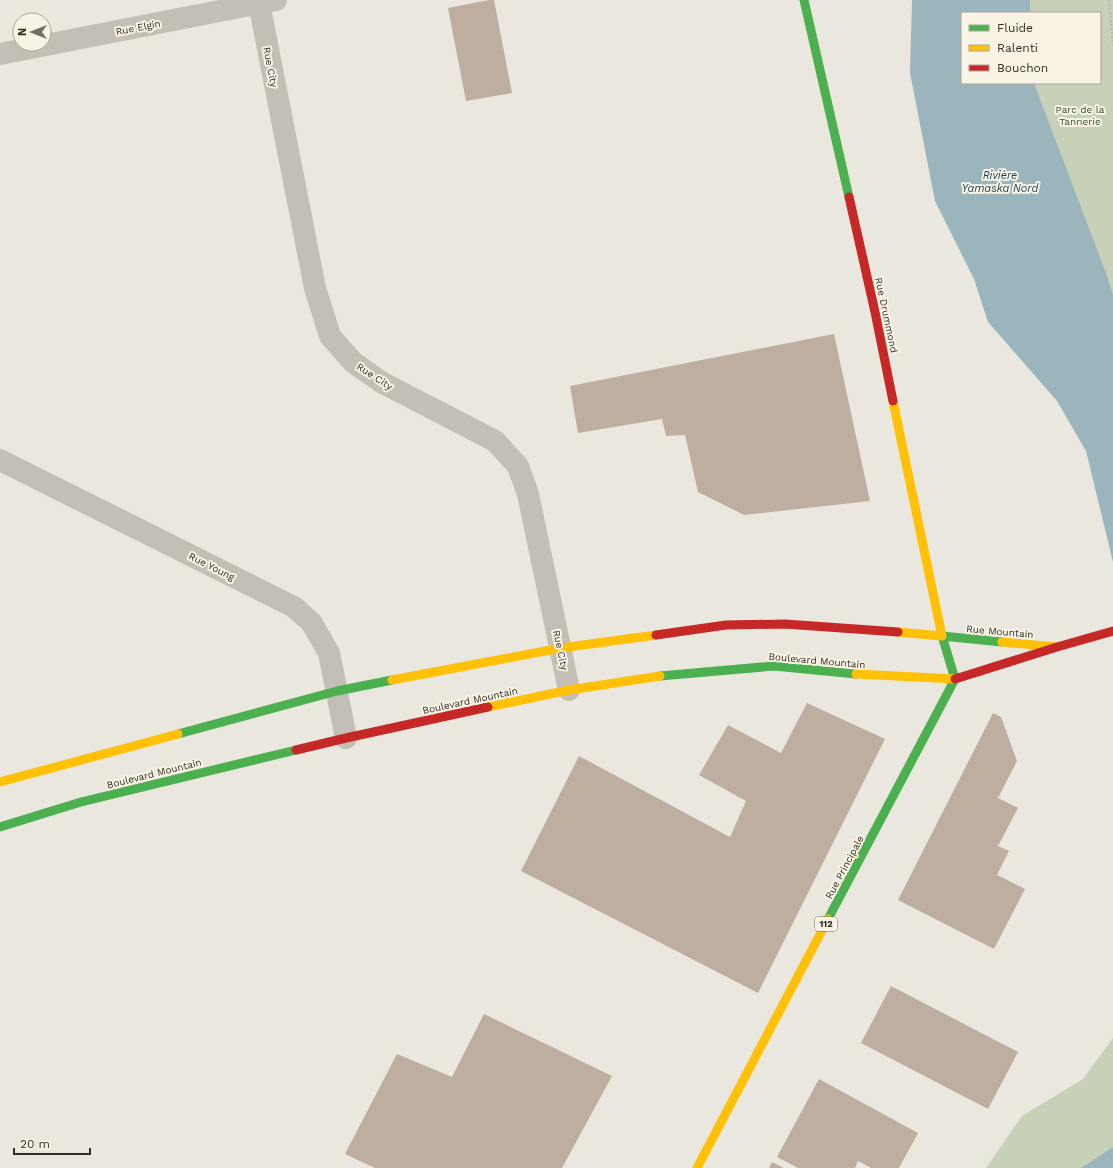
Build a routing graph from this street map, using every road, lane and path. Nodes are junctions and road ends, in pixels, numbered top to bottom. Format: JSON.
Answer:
{"nodes":[{"id":1,"x":804,"y":0,"type":"edge"},
{"id":2,"x":1109,"y":0,"type":"edge"},
{"id":3,"x":267,"y":2,"type":"edge"},
{"id":4,"x":1113,"y":45,"type":"edge"},
{"id":5,"x":0,"y":54,"type":"edge"},
{"id":6,"x":0,"y":460,"type":"edge"},
{"id":7,"x":1113,"y":632,"type":"edge"},
{"id":8,"x":942,"y":636,"type":"junction"},
{"id":9,"x":1057,"y":647,"type":"junction"},
{"id":10,"x":561,"y":648,"type":"junction"},
{"id":11,"x":955,"y":679,"type":"junction"},
{"id":12,"x":569,"y":690,"type":"junction"},
{"id":13,"x":337,"y":691,"type":"junction"},
{"id":14,"x":346,"y":738,"type":"junction"},
{"id":15,"x":0,"y":782,"type":"edge"},
{"id":16,"x":0,"y":827,"type":"edge"},
{"id":17,"x":697,"y":1168,"type":"edge"}],
"edges":[{"from":1,"to":8,"type":"street","name":"Rue Drummond"},
{"from":2,"to":4,"type":"path"},
{"from":3,"to":5,"type":"street","name":"Rue Elgin"},
{"from":3,"to":10,"type":"street","name":"Rue City"},
{"from":6,"to":13,"type":"street","name":"Rue Young"},
{"from":7,"to":9,"type":"street","name":"Rue Mountain"},
{"from":8,"to":9,"type":"street","name":"Rue Mountain"},
{"from":8,"to":10,"type":"street"},
{"from":8,"to":11,"type":"street"},
{"from":9,"to":11,"type":"street","name":"Rue Mountain"},
{"from":10,"to":12,"type":"street","name":"Rue City"},
{"from":10,"to":13,"type":"street"},
{"from":11,"to":12,"type":"street","name":"Boulevard Mountain"},
{"from":11,"to":17,"type":"street","name":"Rue Principale","number":"112"},
{"from":12,"to":14,"type":"street","name":"Boulevard Mountain"},
{"from":13,"to":14,"type":"street","name":"Rue Young"},
{"from":13,"to":15,"type":"street"},
{"from":14,"to":16,"type":"street","name":"Boulevard Mountain"}]}
